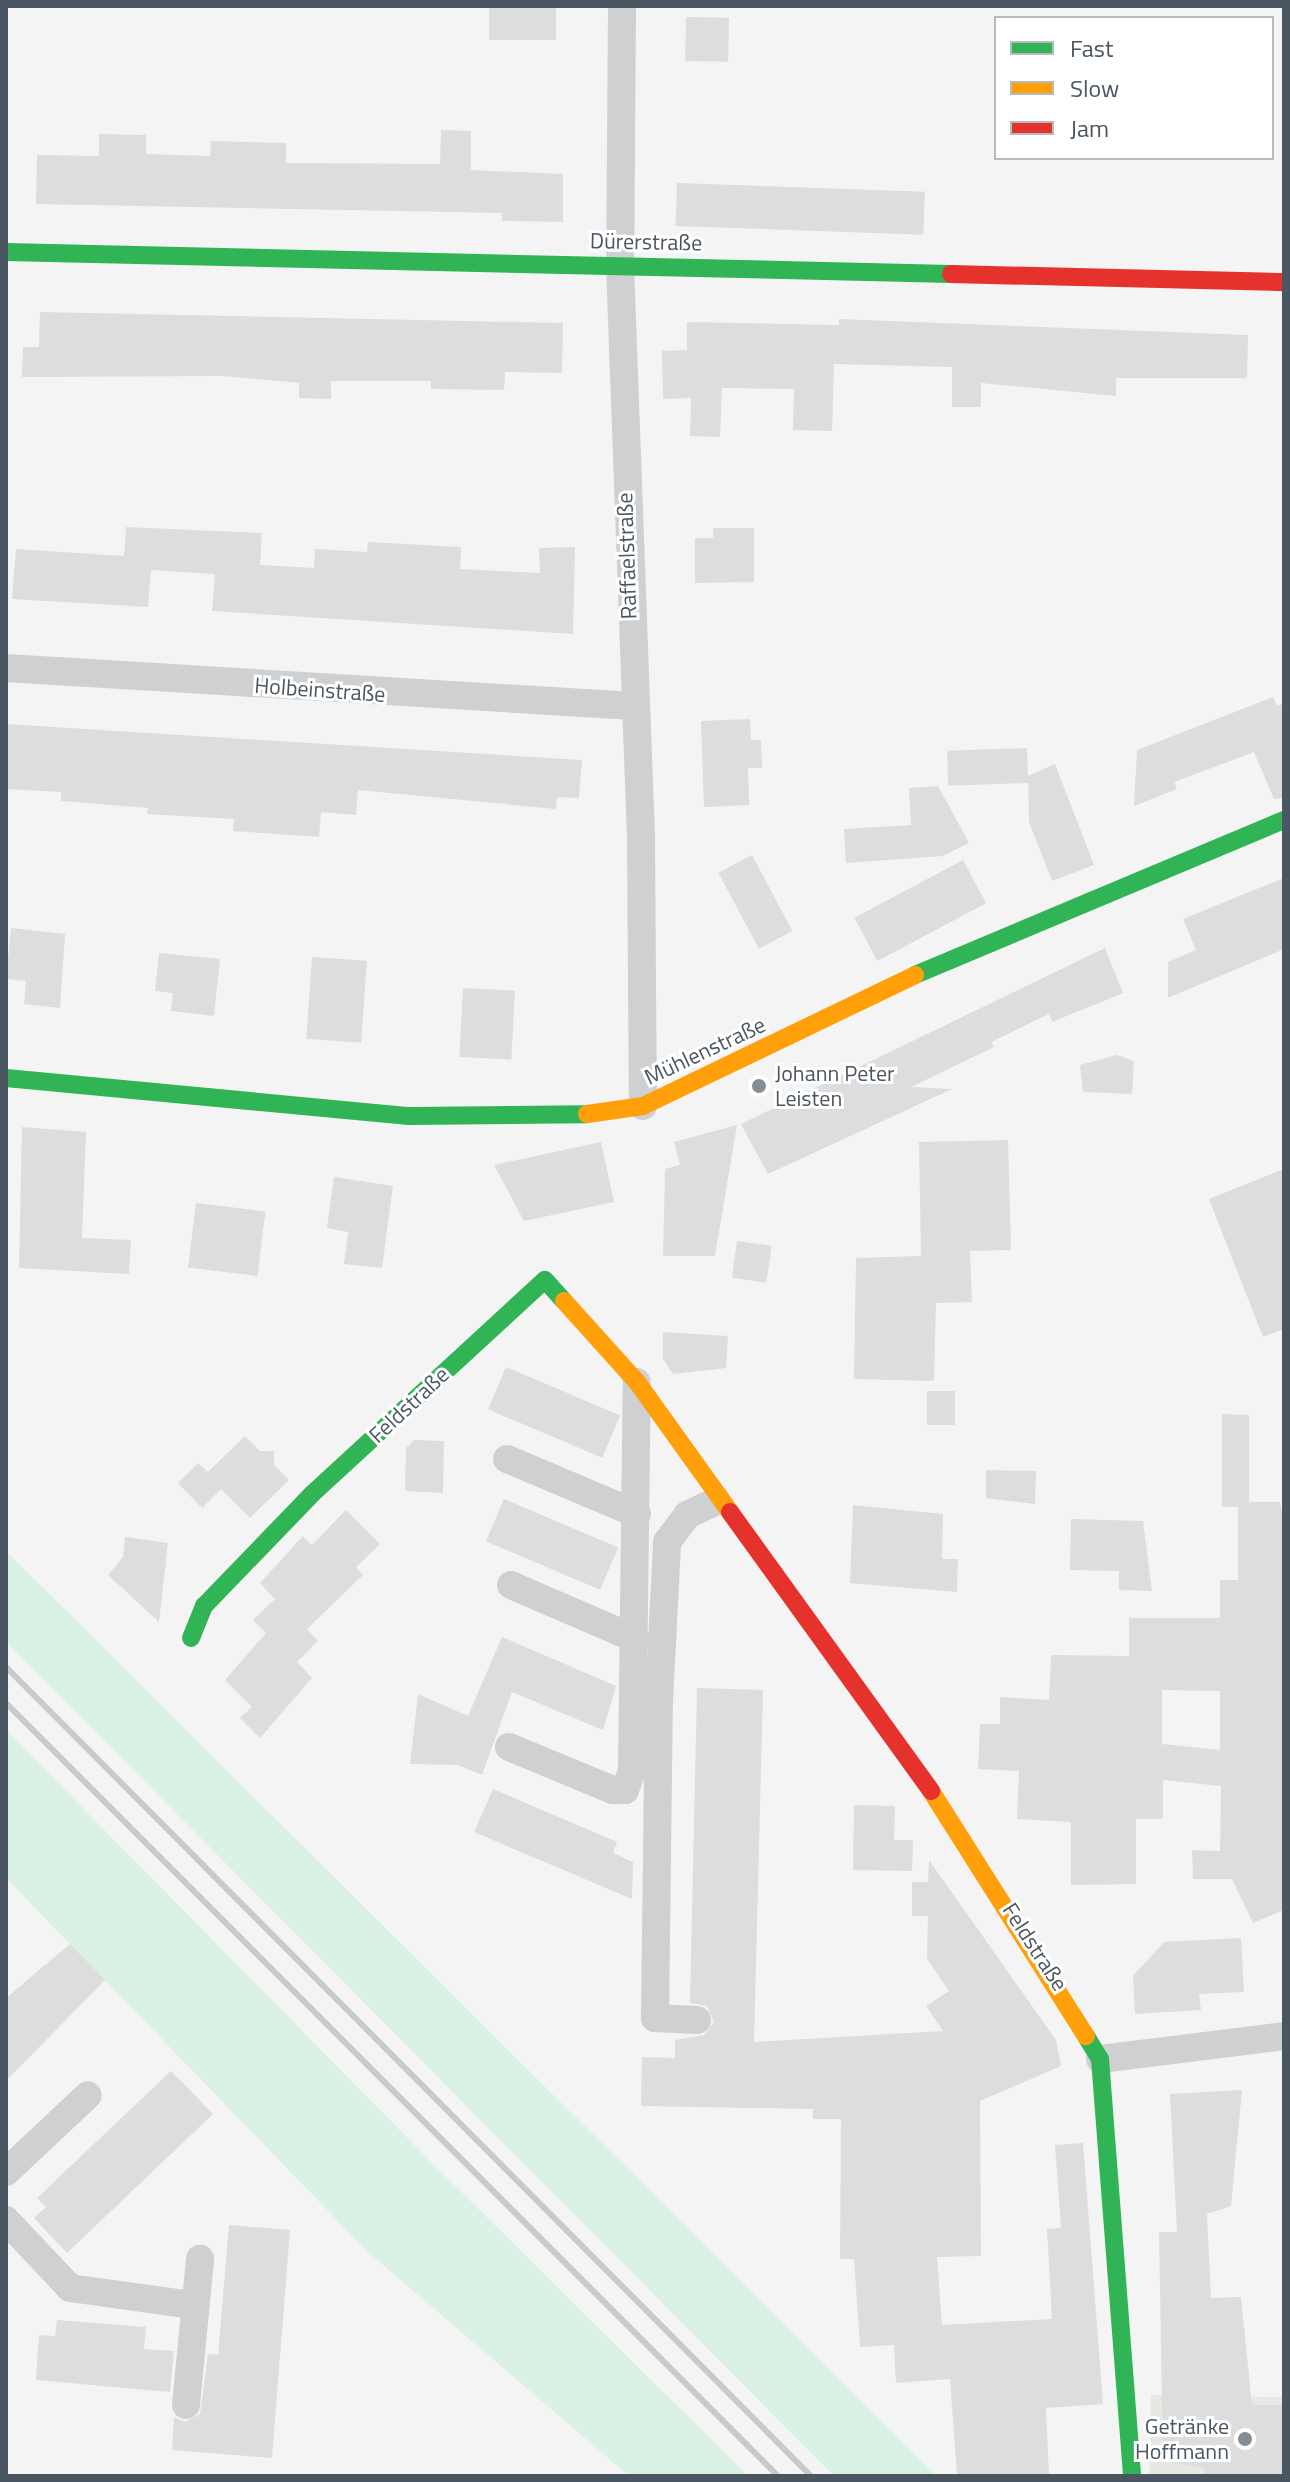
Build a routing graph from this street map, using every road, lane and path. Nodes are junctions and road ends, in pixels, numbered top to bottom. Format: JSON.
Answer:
{"nodes":[{"id":1,"x":622,"y":6,"type":"edge"},
{"id":2,"x":6,"y":252,"type":"edge"},
{"id":3,"x":620,"y":265,"type":"junction"},
{"id":4,"x":1284,"y":282,"type":"edge"},
{"id":5,"x":6,"y":668,"type":"edge"},
{"id":6,"x":634,"y":706,"type":"junction"},
{"id":7,"x":1284,"y":820,"type":"edge"},
{"id":8,"x":6,"y":1078,"type":"edge"},
{"id":9,"x":643,"y":1106,"type":"junction"},
{"id":10,"x":637,"y":1382,"type":"junction"},
{"id":11,"x":507,"y":1459,"type":"dead end"},
{"id":12,"x":717,"y":1501,"type":"junction"},
{"id":13,"x":637,"y":1514,"type":"junction"},
{"id":14,"x":511,"y":1585,"type":"dead end"},
{"id":15,"x":191,"y":1638,"type":"dead end"},
{"id":16,"x":636,"y":1639,"type":"junction"},
{"id":17,"x":509,"y":1747,"type":"dead end"},
{"id":18,"x":697,"y":2020,"type":"dead end"},
{"id":19,"x":1284,"y":2036,"type":"edge"},
{"id":20,"x":1100,"y":2059,"type":"junction"},
{"id":21,"x":88,"y":2095,"type":"dead end"},
{"id":22,"x":6,"y":2172,"type":"edge"},
{"id":23,"x":6,"y":2220,"type":"edge"},
{"id":24,"x":200,"y":2259,"type":"dead end"},
{"id":25,"x":193,"y":2305,"type":"junction"},
{"id":26,"x":186,"y":2405,"type":"dead end"},
{"id":27,"x":1132,"y":2476,"type":"edge"}],
"edges":[{"from":1,"to":3,"type":"street","name":"Raffaelstraße"},
{"from":2,"to":3,"type":"street","name":"Dürerstraße"},
{"from":3,"to":4,"type":"street","name":"Dürerstraße"},
{"from":3,"to":6,"type":"street","name":"Raffaelstraße"},
{"from":5,"to":6,"type":"street","name":"Holbeinstraße"},
{"from":6,"to":9,"type":"street","name":"Raffaelstraße"},
{"from":7,"to":9,"type":"street","name":"Mühlenstraße"},
{"from":8,"to":9,"type":"street","name":"Mühlenstraße"},
{"from":10,"to":12,"type":"street","name":"Feldstraße"},
{"from":10,"to":13,"type":"street"},
{"from":10,"to":15,"type":"street","name":"Feldstraße"},
{"from":11,"to":13,"type":"street"},
{"from":12,"to":18,"type":"street"},
{"from":12,"to":20,"type":"street","name":"Feldstraße"},
{"from":13,"to":16,"type":"street"},
{"from":14,"to":16,"type":"street"},
{"from":16,"to":17,"type":"street"},
{"from":19,"to":20,"type":"street"},
{"from":20,"to":27,"type":"street","name":"Feldstraße"},
{"from":21,"to":22,"type":"street"},
{"from":23,"to":25,"type":"street"},
{"from":24,"to":25,"type":"street"},
{"from":25,"to":26,"type":"street"}]}
